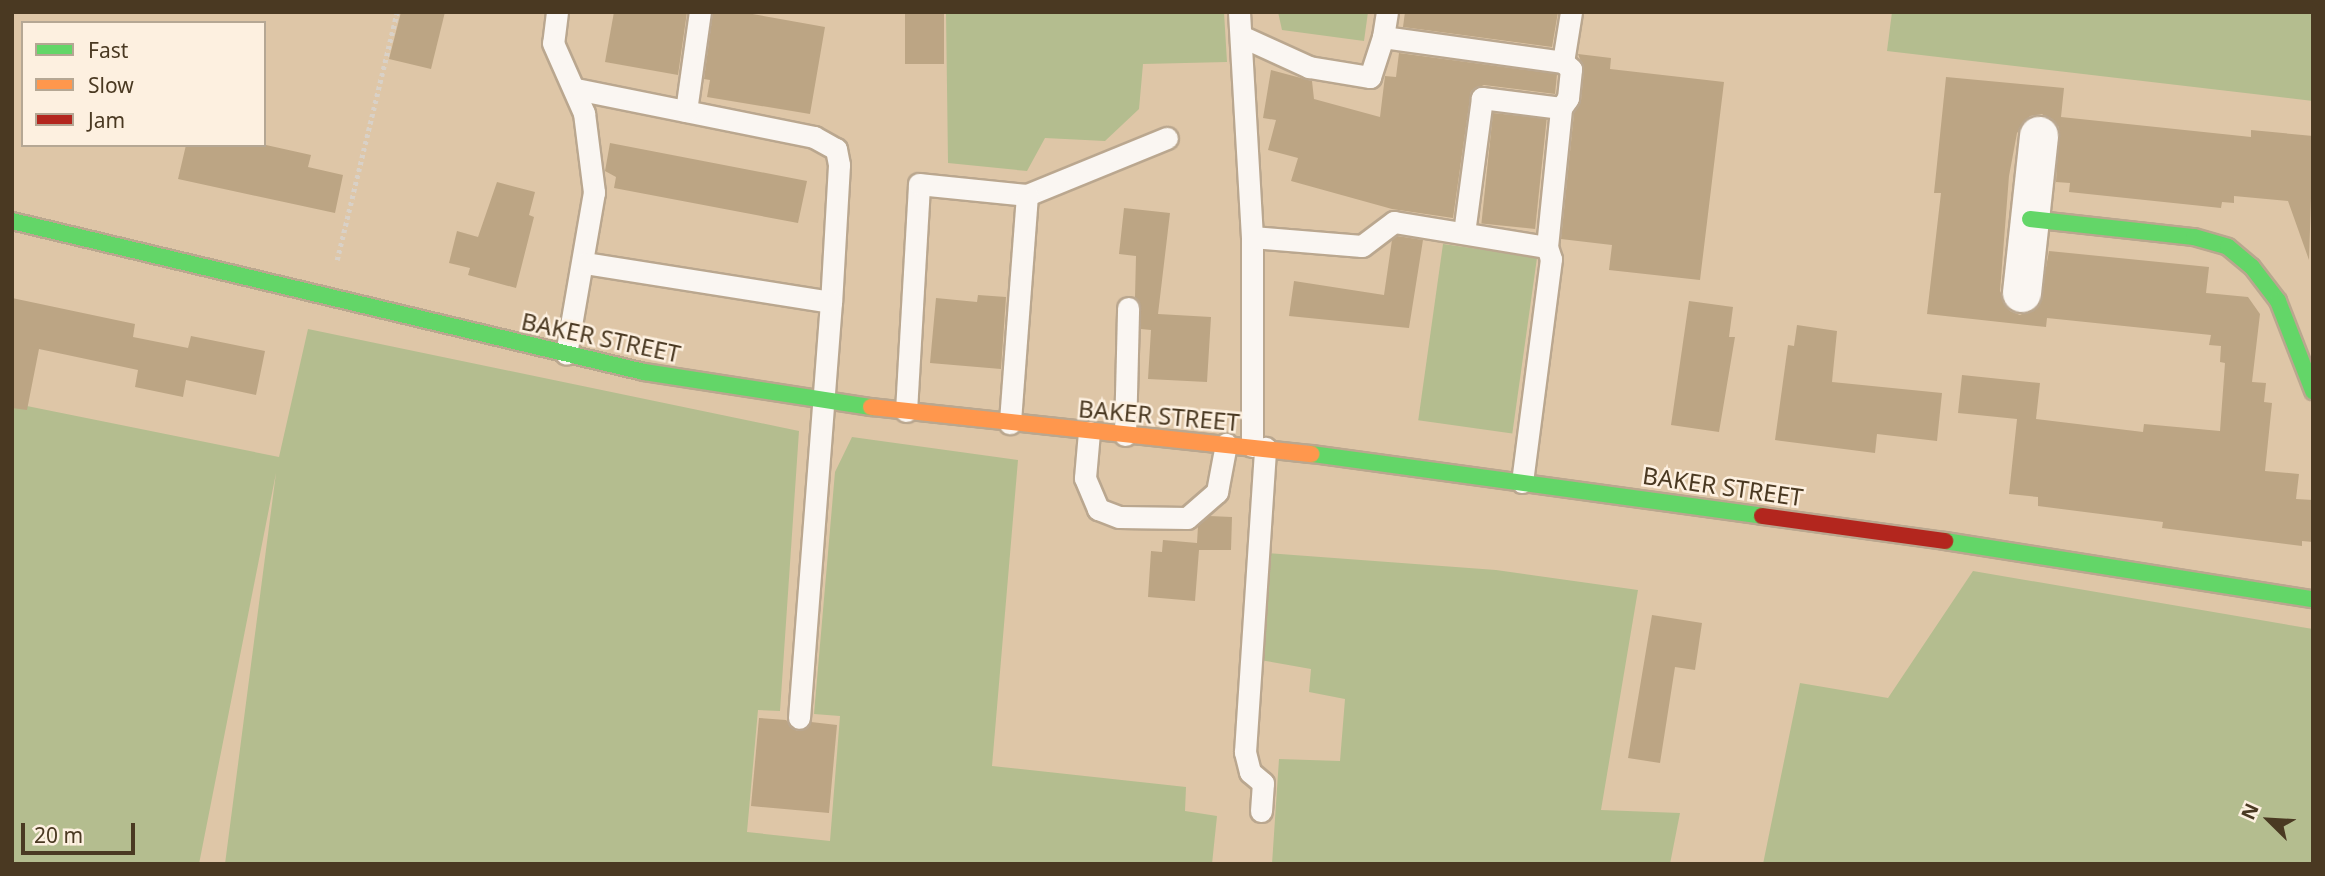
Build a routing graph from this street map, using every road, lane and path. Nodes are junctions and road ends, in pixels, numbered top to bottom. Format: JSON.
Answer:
{"nodes":[{"id":1,"x":397,"y":12,"type":"edge"},
{"id":2,"x":557,"y":12,"type":"edge"},
{"id":3,"x":699,"y":12,"type":"edge"},
{"id":4,"x":1239,"y":12,"type":"edge"},
{"id":5,"x":1387,"y":12,"type":"edge"},
{"id":6,"x":1571,"y":12,"type":"edge"},
{"id":7,"x":1241,"y":36,"type":"junction"},
{"id":8,"x":1383,"y":37,"type":"junction"},
{"id":9,"x":1563,"y":62,"type":"junction"},
{"id":10,"x":576,"y":89,"type":"junction"},
{"id":11,"x":1561,"y":108,"type":"junction"},
{"id":12,"x":685,"y":111,"type":"junction"},
{"id":13,"x":2039,"y":136,"type":"dead end"},
{"id":14,"x":1167,"y":138,"type":"dead end"},
{"id":15,"x":1027,"y":195,"type":"junction"},
{"id":16,"x":2030,"y":219,"type":"junction"},
{"id":17,"x":12,"y":221,"type":"edge"},
{"id":18,"x":1464,"y":233,"type":"junction"},
{"id":19,"x":1252,"y":237,"type":"junction"},
{"id":20,"x":1547,"y":247,"type":"junction"},
{"id":21,"x":585,"y":263,"type":"junction"},
{"id":22,"x":2022,"y":293,"type":"dead end"},
{"id":23,"x":328,"y":295,"type":"junction"},
{"id":24,"x":831,"y":302,"type":"junction"},
{"id":25,"x":1128,"y":308,"type":"dead end"},
{"id":26,"x":566,"y":354,"type":"junction"},
{"id":27,"x":2313,"y":391,"type":"edge"},
{"id":28,"x":823,"y":402,"type":"junction"},
{"id":29,"x":906,"y":411,"type":"junction"},
{"id":30,"x":1010,"y":424,"type":"junction"},
{"id":31,"x":1089,"y":432,"type":"junction"},
{"id":32,"x":1125,"y":435,"type":"junction"},
{"id":33,"x":1226,"y":444,"type":"junction"},
{"id":34,"x":1259,"y":447,"type":"junction"},
{"id":35,"x":1522,"y":482,"type":"junction"},
{"id":36,"x":2313,"y":598,"type":"edge"},
{"id":37,"x":799,"y":718,"type":"dead end"},
{"id":38,"x":1261,"y":811,"type":"dead end"}],
"edges":[{"from":1,"to":23,"type":"path"},
{"from":2,"to":10,"type":"lane"},
{"from":3,"to":12,"type":"lane"},
{"from":4,"to":7,"type":"lane"},
{"from":5,"to":8,"type":"lane"},
{"from":6,"to":9,"type":"lane"},
{"from":7,"to":8,"type":"lane"},
{"from":7,"to":19,"type":"lane"},
{"from":8,"to":9,"type":"lane"},
{"from":9,"to":11,"type":"lane"},
{"from":10,"to":12,"type":"lane"},
{"from":10,"to":21,"type":"lane"},
{"from":11,"to":18,"type":"lane"},
{"from":11,"to":20,"type":"lane"},
{"from":12,"to":24,"type":"lane"},
{"from":13,"to":16,"type":"street"},
{"from":14,"to":15,"type":"lane"},
{"from":15,"to":29,"type":"lane"},
{"from":15,"to":30,"type":"lane"},
{"from":16,"to":22,"type":"street"},
{"from":16,"to":27,"type":"main road"},
{"from":17,"to":23,"type":"main road","name":"BAKER STREET"},
{"from":18,"to":19,"type":"lane"},
{"from":18,"to":20,"type":"lane"},
{"from":19,"to":34,"type":"lane"},
{"from":20,"to":35,"type":"lane"},
{"from":21,"to":24,"type":"lane"},
{"from":21,"to":26,"type":"lane"},
{"from":23,"to":26,"type":"main road","name":"BAKER STREET"},
{"from":24,"to":28,"type":"lane"},
{"from":25,"to":32,"type":"lane"},
{"from":26,"to":28,"type":"main road","name":"BAKER STREET"},
{"from":28,"to":29,"type":"main road","name":"BAKER STREET"},
{"from":28,"to":37,"type":"lane"},
{"from":29,"to":30,"type":"main road","name":"BAKER STREET"},
{"from":30,"to":31,"type":"main road","name":"BAKER STREET"},
{"from":31,"to":32,"type":"main road","name":"BAKER STREET"},
{"from":31,"to":33,"type":"lane"},
{"from":32,"to":33,"type":"main road","name":"BAKER STREET"},
{"from":33,"to":34,"type":"main road","name":"BAKER STREET"},
{"from":34,"to":35,"type":"main road","name":"BAKER STREET"},
{"from":34,"to":38,"type":"lane"},
{"from":35,"to":36,"type":"main road","name":"BAKER STREET"}]}
